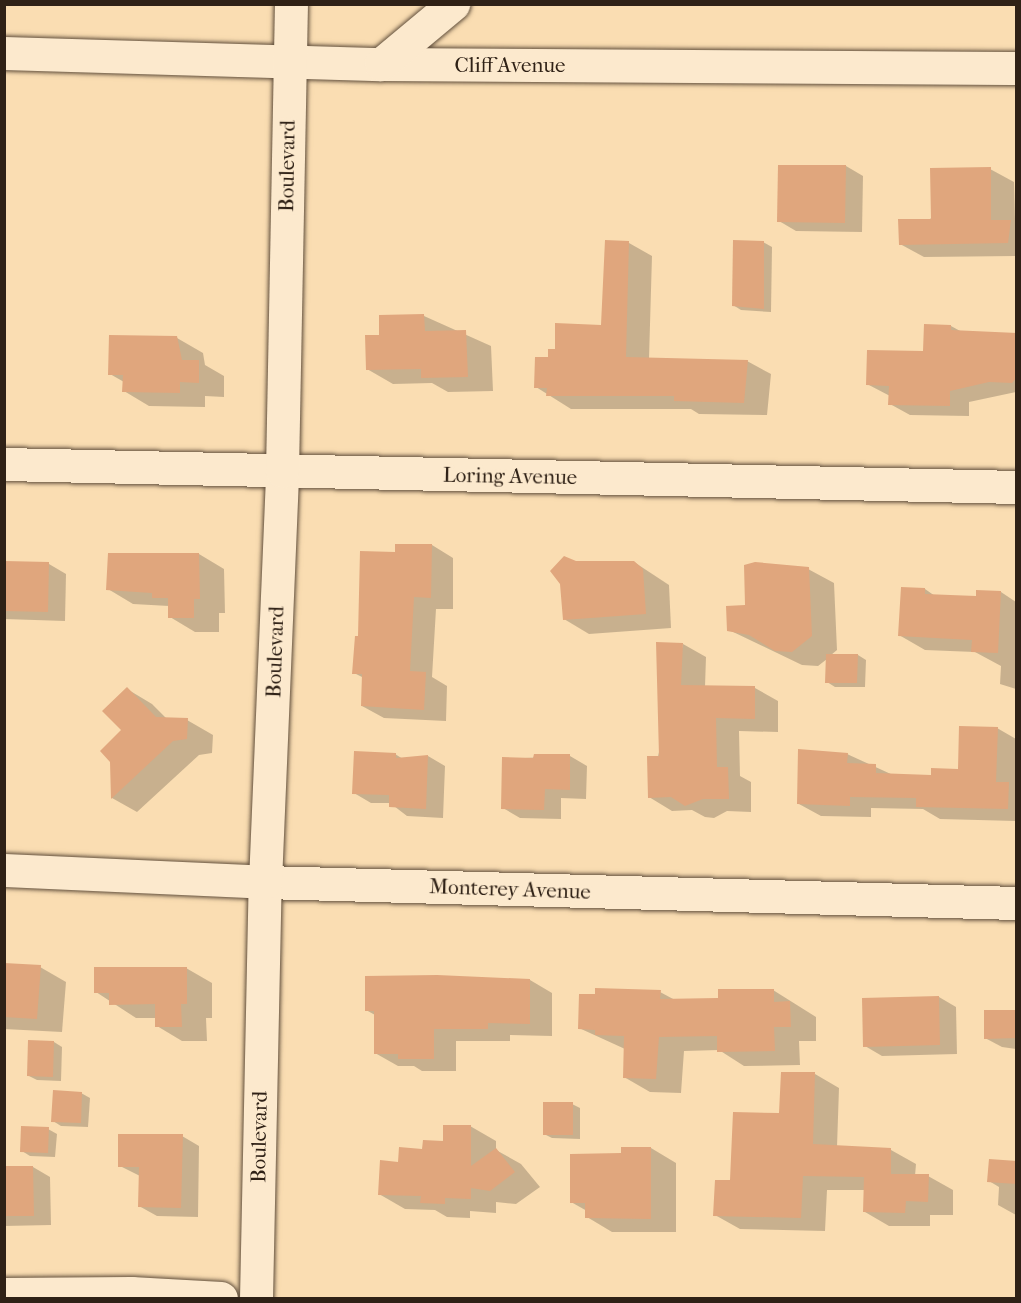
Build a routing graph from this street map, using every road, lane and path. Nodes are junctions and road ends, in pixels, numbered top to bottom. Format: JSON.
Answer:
{"nodes":[{"id":1,"x":291,"y":4,"type":"edge"},
{"id":2,"x":453,"y":4,"type":"edge"},
{"id":3,"x":4,"y":53,"type":"edge"},
{"id":4,"x":289,"y":60,"type":"junction"},
{"id":5,"x":381,"y":64,"type":"junction"},
{"id":6,"x":1017,"y":68,"type":"edge"},
{"id":7,"x":4,"y":464,"type":"edge"},
{"id":8,"x":282,"y":471,"type":"junction"},
{"id":9,"x":1017,"y":487,"type":"edge"},
{"id":10,"x":4,"y":870,"type":"edge"},
{"id":11,"x":265,"y":882,"type":"junction"},
{"id":12,"x":1017,"y":903,"type":"edge"},
{"id":13,"x":4,"y":1294,"type":"edge"},
{"id":14,"x":221,"y":1299,"type":"edge"},
{"id":15,"x":256,"y":1299,"type":"edge"}],
"edges":[{"from":1,"to":4,"type":"street","name":"Boulevard"},
{"from":2,"to":5,"type":"street"},
{"from":3,"to":4,"type":"street","name":"Cliff Avenue"},
{"from":4,"to":5,"type":"street","name":"Cliff Avenue"},
{"from":4,"to":8,"type":"street","name":"Boulevard"},
{"from":5,"to":6,"type":"street","name":"Cliff Avenue"},
{"from":7,"to":8,"type":"street","name":"Loring Avenue"},
{"from":8,"to":9,"type":"street","name":"Loring Avenue"},
{"from":8,"to":11,"type":"street","name":"Boulevard"},
{"from":10,"to":11,"type":"street","name":"Monterey Avenue"},
{"from":11,"to":12,"type":"street","name":"Monterey Avenue"},
{"from":11,"to":15,"type":"street","name":"Boulevard"},
{"from":13,"to":14,"type":"street"}]}
